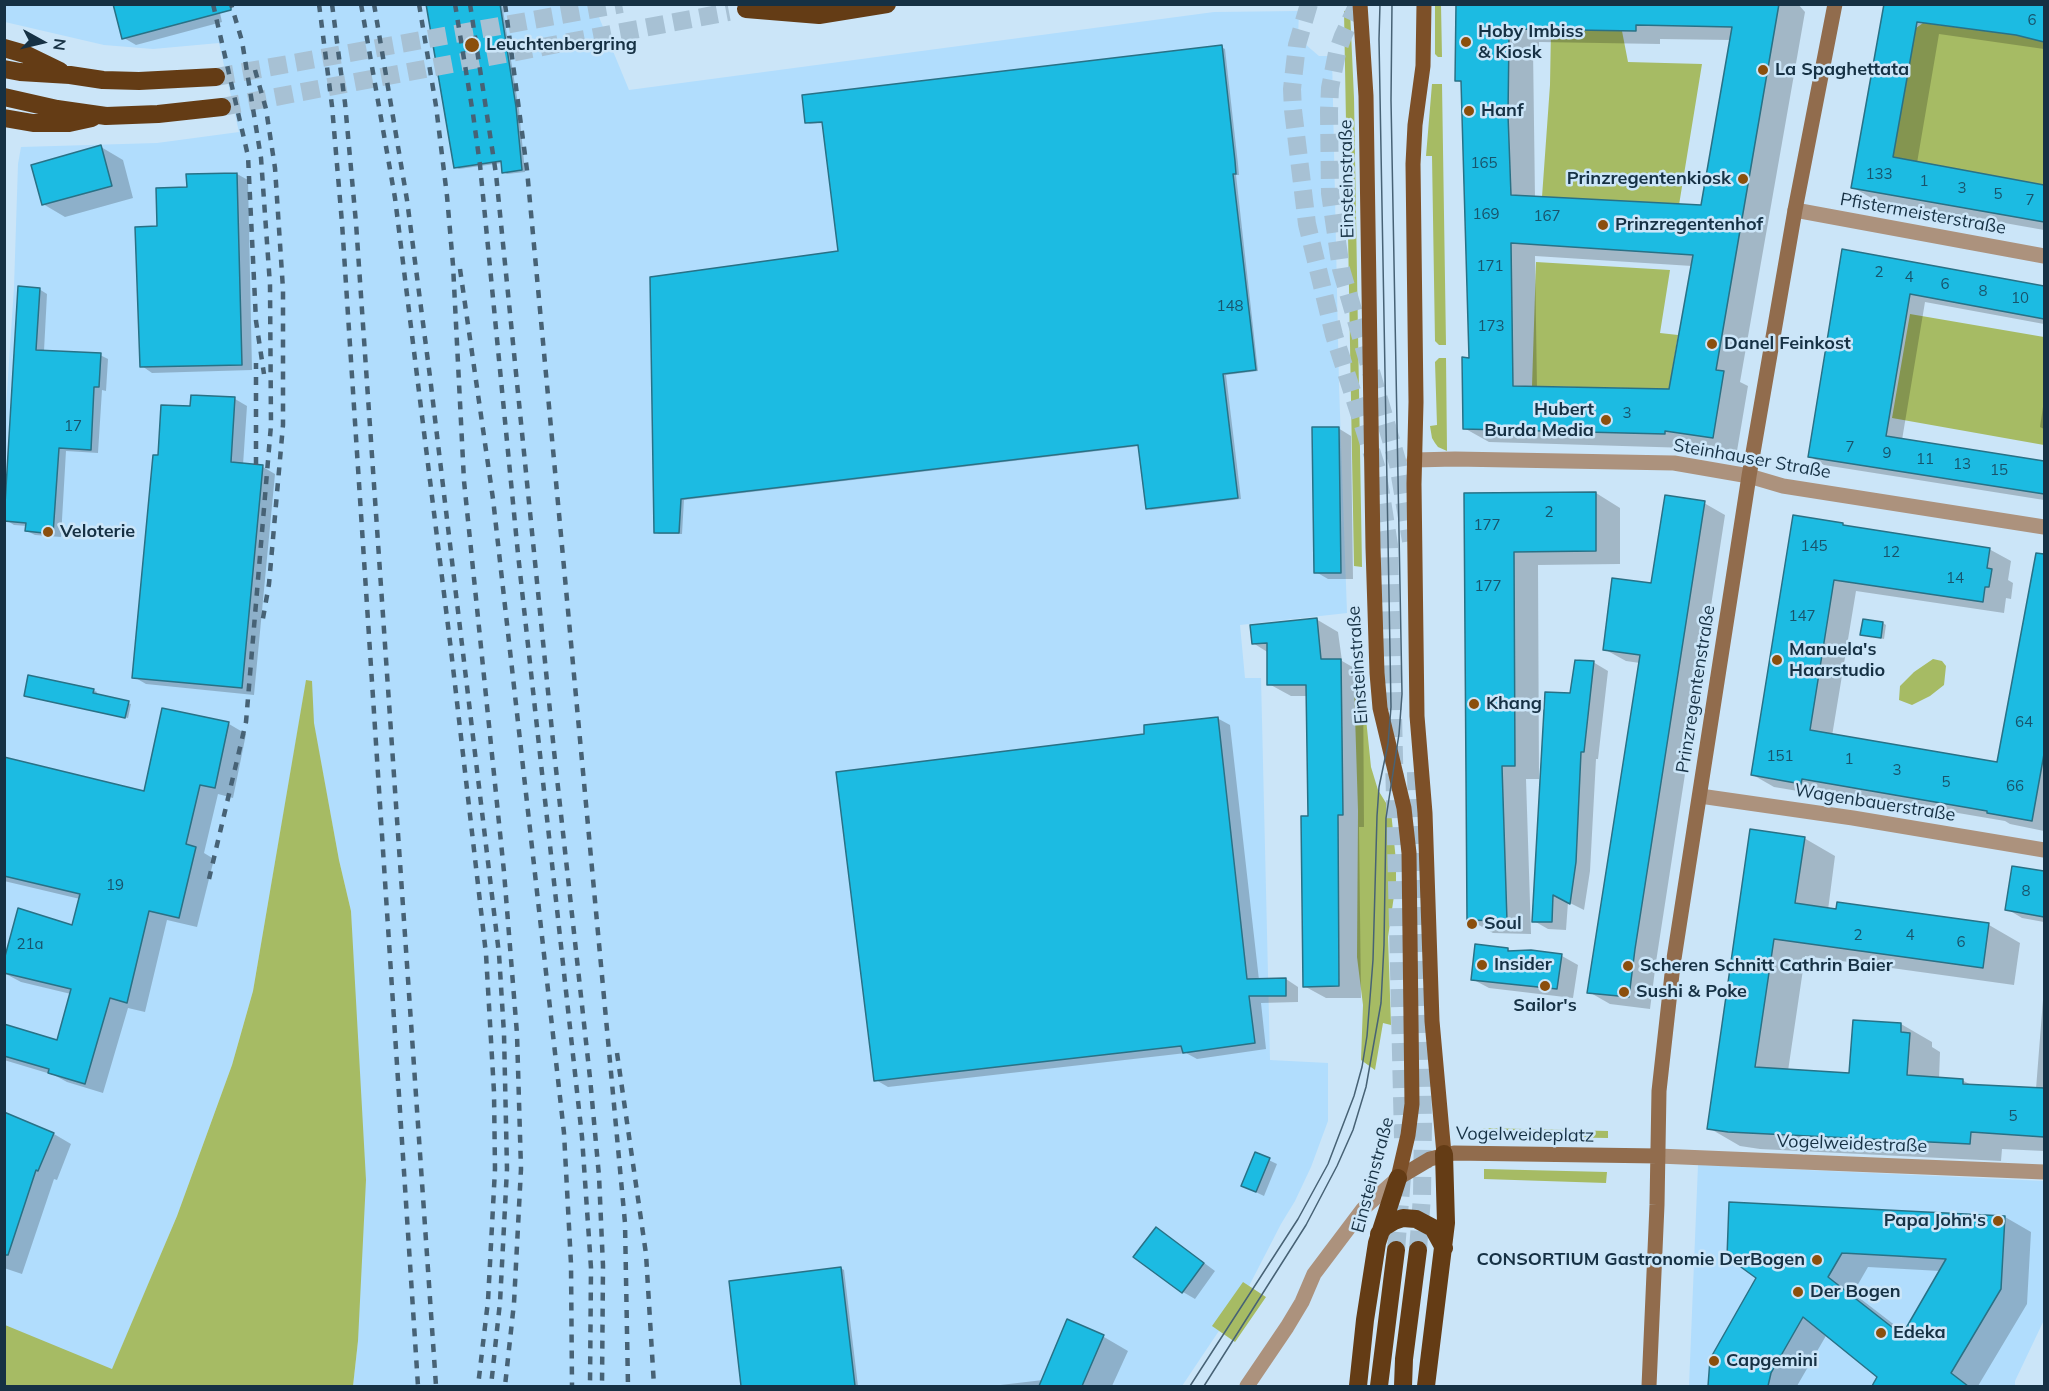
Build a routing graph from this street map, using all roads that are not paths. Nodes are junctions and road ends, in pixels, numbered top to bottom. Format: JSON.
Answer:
{"nodes":[{"id":1,"x":767,"y":4,"type":"edge"},
{"id":2,"x":887,"y":4,"type":"edge"},
{"id":3,"x":1360,"y":4,"type":"edge"},
{"id":4,"x":1424,"y":4,"type":"edge"},
{"id":5,"x":1835,"y":4,"type":"edge"},
{"id":6,"x":4,"y":48,"type":"edge"},
{"id":7,"x":4,"y":69,"type":"edge"},
{"id":8,"x":70,"y":75,"type":"junction"},
{"id":9,"x":216,"y":77,"type":"tunnel mouth"},
{"id":10,"x":4,"y":97,"type":"edge"},
{"id":11,"x":222,"y":107,"type":"tunnel mouth"},
{"id":12,"x":106,"y":116,"type":"junction"},
{"id":13,"x":4,"y":118,"type":"edge"},
{"id":14,"x":1795,"y":210,"type":"junction"},
{"id":15,"x":2044,"y":256,"type":"edge"},
{"id":16,"x":1414,"y":460,"type":"junction"},
{"id":17,"x":1749,"y":476,"type":"junction"},
{"id":18,"x":2044,"y":527,"type":"edge"},
{"id":19,"x":1700,"y":796,"type":"junction"},
{"id":20,"x":2044,"y":850,"type":"edge"},
{"id":21,"x":1444,"y":1154,"type":"junction"},
{"id":22,"x":1658,"y":1156,"type":"junction"},
{"id":23,"x":2044,"y":1172,"type":"edge"},
{"id":24,"x":1398,"y":1178,"type":"junction"},
{"id":25,"x":1379,"y":1235,"type":"junction"},
{"id":26,"x":1444,"y":1248,"type":"junction"},
{"id":27,"x":1396,"y":1250,"type":"tunnel mouth"},
{"id":28,"x":1418,"y":1250,"type":"tunnel mouth"},
{"id":29,"x":1247,"y":1386,"type":"edge"},
{"id":30,"x":1358,"y":1386,"type":"edge"},
{"id":31,"x":1379,"y":1386,"type":"edge"},
{"id":32,"x":1403,"y":1386,"type":"edge"},
{"id":33,"x":1426,"y":1386,"type":"edge"},
{"id":34,"x":1649,"y":1386,"type":"edge"}],
"edges":[{"from":1,"to":2,"type":"highway"},
{"from":3,"to":24,"type":"main road","name":"Einsteinstraße"},
{"from":4,"to":16,"type":"main road"},
{"from":5,"to":14,"type":"main road","name":"Prinzregentenstraße"},
{"from":6,"to":8,"type":"highway"},
{"from":7,"to":8,"type":"highway"},
{"from":8,"to":9,"type":"highway"},
{"from":10,"to":12,"type":"highway"},
{"from":11,"to":12,"type":"highway"},
{"from":12,"to":13,"type":"highway"},
{"from":14,"to":15,"type":"street","name":"Pfistermeisterstraße"},
{"from":14,"to":17,"type":"main road","name":"Prinzregentenstraße"},
{"from":16,"to":17,"type":"street","name":"Steinhauser Straße"},
{"from":16,"to":21,"type":"main road"},
{"from":17,"to":18,"type":"street","name":"Steinhauser Straße"},
{"from":17,"to":19,"type":"main road","name":"Prinzregentenstraße"},
{"from":19,"to":20,"type":"street","name":"Wagenbauerstraße"},
{"from":19,"to":22,"type":"main road","name":"Prinzregentenstraße"},
{"from":21,"to":22,"type":"main road","name":"Vogelweideplatz"},
{"from":21,"to":24,"type":"main road","name":"Vogelweideplatz"},
{"from":21,"to":26,"type":"highway"},
{"from":22,"to":23,"type":"street","name":"Vogelweidestraße"},
{"from":22,"to":34,"type":"main road","name":"Prinzregentenstraße"},
{"from":24,"to":25,"type":"highway","name":"Einsteinstraße"},
{"from":24,"to":29,"type":"street"},
{"from":25,"to":26,"type":"highway"},
{"from":25,"to":30,"type":"highway","name":"Einsteinstraße"},
{"from":26,"to":33,"type":"highway"},
{"from":27,"to":31,"type":"highway"},
{"from":28,"to":32,"type":"highway"}]}
